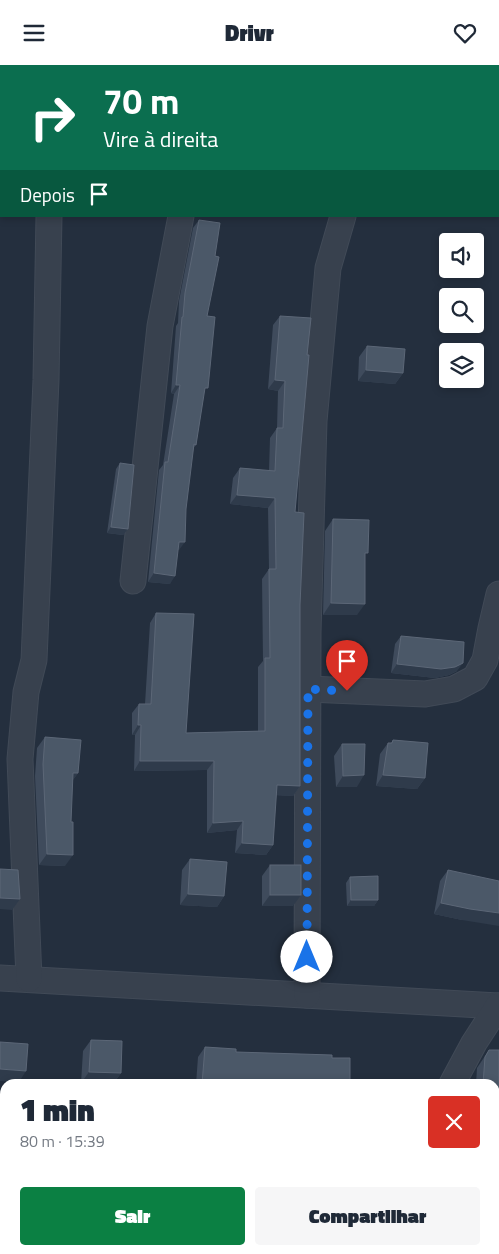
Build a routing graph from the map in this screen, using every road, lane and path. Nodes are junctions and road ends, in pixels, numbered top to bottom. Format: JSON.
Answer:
{"nodes":[{"id":1,"x":49,"y":217,"type":"edge"},
{"id":2,"x":181,"y":217,"type":"edge"},
{"id":3,"x":343,"y":217,"type":"edge"},
{"id":4,"x":133,"y":581,"type":"dead end"},
{"id":5,"x":499,"y":594,"type":"edge"},
{"id":6,"x":308,"y":689,"type":"junction"},
{"id":7,"x":0,"y":977,"type":"edge"},
{"id":8,"x":29,"y":979,"type":"junction"},
{"id":9,"x":307,"y":995,"type":"junction"},
{"id":10,"x":498,"y":1006,"type":"edge"},
{"id":11,"x":455,"y":1079,"type":"edge"}],
"edges":[{"from":1,"to":8,"type":"street"},
{"from":2,"to":4,"type":"street"},
{"from":3,"to":6,"type":"street"},
{"from":5,"to":6,"type":"street"},
{"from":6,"to":9,"type":"street"},
{"from":7,"to":8,"type":"street"},
{"from":8,"to":9,"type":"street"},
{"from":9,"to":10,"type":"street"},
{"from":10,"to":11,"type":"street"}]}
